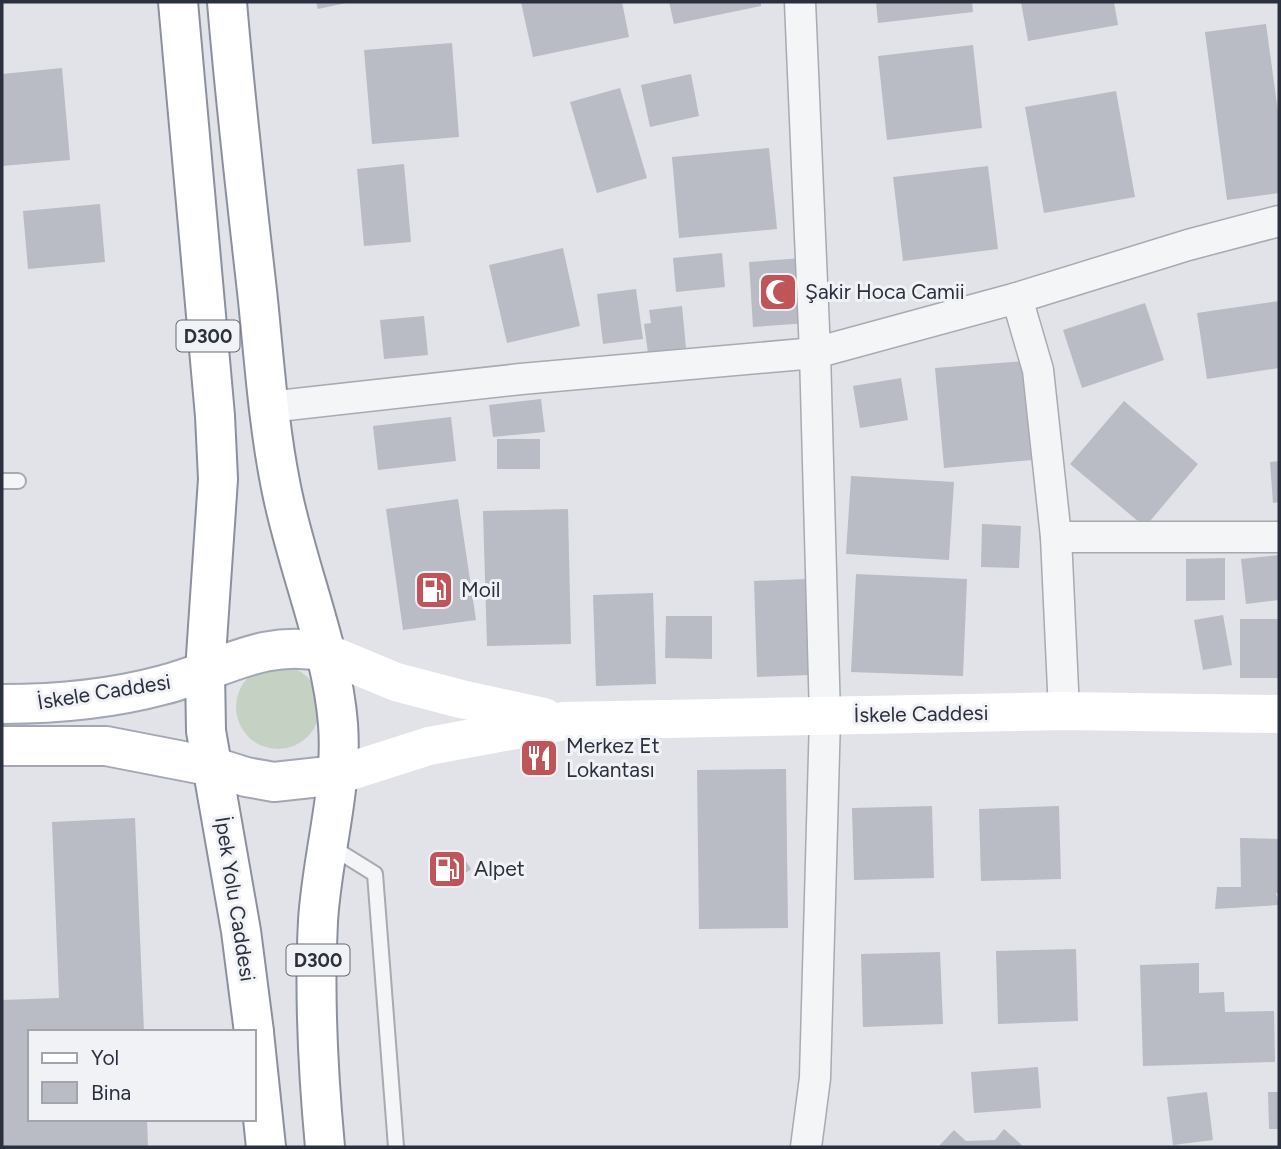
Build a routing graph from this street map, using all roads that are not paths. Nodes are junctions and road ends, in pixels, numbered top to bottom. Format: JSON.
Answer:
{"nodes":[{"id":1,"x":178,"y":2,"type":"edge"},
{"id":2,"x":227,"y":2,"type":"edge"},
{"id":3,"x":800,"y":2,"type":"edge"},
{"id":4,"x":1279,"y":221,"type":"edge"},
{"id":5,"x":1017,"y":298,"type":"junction"},
{"id":6,"x":815,"y":354,"type":"junction"},
{"id":7,"x":269,"y":407,"type":"junction"},
{"id":8,"x":2,"y":481,"type":"edge"},
{"id":9,"x":18,"y":481,"type":"dead end"},
{"id":10,"x":1056,"y":537,"type":"junction"},
{"id":11,"x":1279,"y":537,"type":"edge"},
{"id":12,"x":324,"y":652,"type":"junction"},
{"id":13,"x":205,"y":671,"type":"junction"},
{"id":14,"x":2,"y":704,"type":"edge"},
{"id":15,"x":1063,"y":711,"type":"junction"},
{"id":16,"x":1279,"y":714,"type":"edge"},
{"id":17,"x":825,"y":717,"type":"junction"},
{"id":18,"x":564,"y":722,"type":"junction"},
{"id":19,"x":2,"y":746,"type":"edge"},
{"id":20,"x":214,"y":767,"type":"junction"},
{"id":21,"x":338,"y":775,"type":"junction"},
{"id":22,"x":327,"y":845,"type":"junction"},
{"id":23,"x":254,"y":1030,"type":"edge"},
{"id":24,"x":256,"y":1051,"type":"edge"},
{"id":25,"x":266,"y":1147,"type":"edge"},
{"id":26,"x":325,"y":1147,"type":"edge"},
{"id":27,"x":396,"y":1147,"type":"edge"},
{"id":28,"x":806,"y":1147,"type":"edge"}],
"edges":[{"from":1,"to":13,"type":"main road","number":"D300"},
{"from":2,"to":7,"type":"main road","number":"D300"},
{"from":3,"to":6,"type":"street"},
{"from":4,"to":5,"type":"street"},
{"from":5,"to":6,"type":"street"},
{"from":5,"to":10,"type":"street"},
{"from":6,"to":7,"type":"street"},
{"from":6,"to":17,"type":"street"},
{"from":7,"to":12,"type":"main road","number":"D300"},
{"from":8,"to":9,"type":"lane"},
{"from":10,"to":11,"type":"street"},
{"from":10,"to":15,"type":"street"},
{"from":12,"to":13,"type":"main road"},
{"from":12,"to":18,"type":"main road"},
{"from":12,"to":21,"type":"main road"},
{"from":13,"to":14,"type":"main road","name":"İskele Caddesi"},
{"from":13,"to":20,"type":"main road"},
{"from":15,"to":16,"type":"main road","name":"İskele Caddesi"},
{"from":15,"to":17,"type":"main road","name":"İskele Caddesi"},
{"from":17,"to":18,"type":"main road","name":"İskele Caddesi"},
{"from":17,"to":28,"type":"street"},
{"from":18,"to":21,"type":"main road"},
{"from":19,"to":20,"type":"main road"},
{"from":20,"to":21,"type":"main road"},
{"from":20,"to":23,"type":"main road","name":"İpek Yolu Caddesi"},
{"from":21,"to":22,"type":"main road","number":"D300"},
{"from":22,"to":26,"type":"main road","number":"D300"},
{"from":22,"to":27,"type":"lane"},
{"from":24,"to":25,"type":"main road","name":"İpek Yolu Caddesi"}]}
